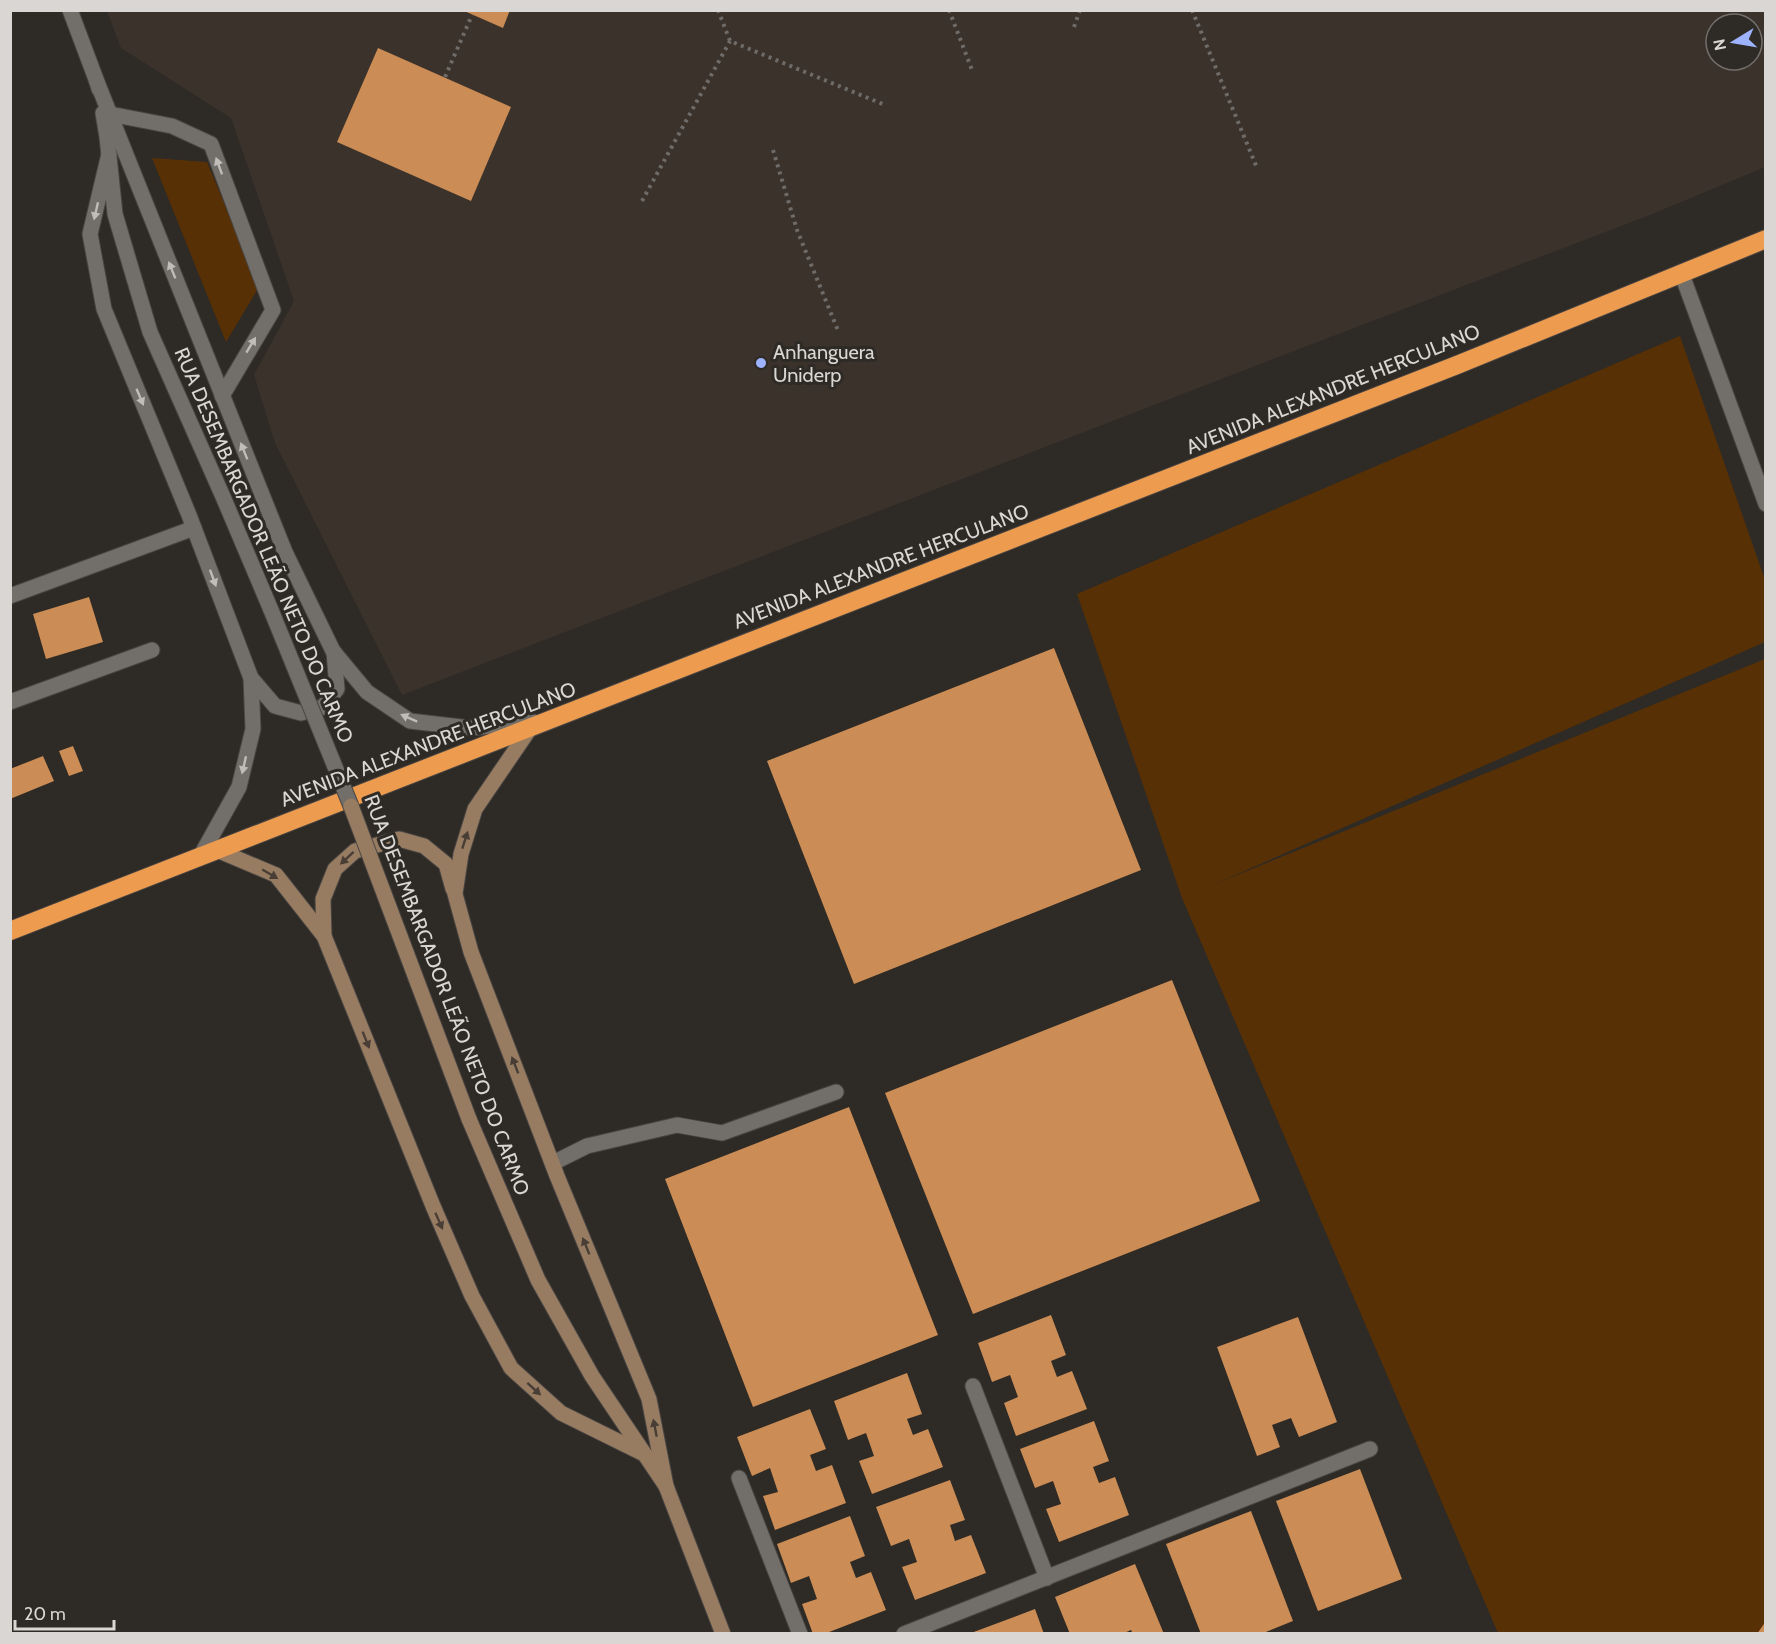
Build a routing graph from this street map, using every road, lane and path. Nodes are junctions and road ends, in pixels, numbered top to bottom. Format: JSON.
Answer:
{"nodes":[{"id":1,"x":70,"y":10,"type":"edge"},
{"id":2,"x":718,"y":10,"type":"edge"},
{"id":3,"x":949,"y":10,"type":"edge"},
{"id":4,"x":1080,"y":10,"type":"edge"},
{"id":5,"x":1192,"y":10,"type":"edge"},
{"id":6,"x":471,"y":15,"type":"dead end"},
{"id":7,"x":1074,"y":27,"type":"dead end"},
{"id":8,"x":730,"y":41,"type":"junction"},
{"id":9,"x":972,"y":70,"type":"dead end"},
{"id":10,"x":445,"y":77,"type":"dead end"},
{"id":11,"x":97,"y":82,"type":"junction"},
{"id":12,"x":885,"y":105,"type":"dead end"},
{"id":13,"x":110,"y":114,"type":"junction"},
{"id":14,"x":773,"y":150,"type":"dead end"},
{"id":15,"x":109,"y":154,"type":"junction"},
{"id":16,"x":1257,"y":168,"type":"dead end"},
{"id":17,"x":642,"y":201,"type":"dead end"},
{"id":18,"x":1766,"y":239,"type":"edge"},
{"id":19,"x":1681,"y":272,"type":"junction"},
{"id":20,"x":839,"y":333,"type":"dead end"},
{"id":21,"x":222,"y":396,"type":"junction"},
{"id":22,"x":1766,"y":504,"type":"edge"},
{"id":23,"x":194,"y":528,"type":"junction"},
{"id":24,"x":10,"y":596,"type":"edge"},
{"id":25,"x":152,"y":650,"type":"dead end"},
{"id":26,"x":333,"y":651,"type":"junction"},
{"id":27,"x":251,"y":678,"type":"junction"},
{"id":28,"x":10,"y":702,"type":"edge"},
{"id":29,"x":549,"y":721,"type":"junction"},
{"id":30,"x":531,"y":727,"type":"junction"},
{"id":31,"x":351,"y":806,"type":"joint"},
{"id":32,"x":209,"y":853,"type":"junction"},
{"id":33,"x":455,"y":894,"type":"junction"},
{"id":34,"x":10,"y":931,"type":"edge"},
{"id":35,"x":324,"y":936,"type":"junction"},
{"id":36,"x":836,"y":1092,"type":"dead end"},
{"id":37,"x":553,"y":1163,"type":"junction"},
{"id":38,"x":973,"y":1386,"type":"dead end"},
{"id":39,"x":1370,"y":1449,"type":"dead end"},
{"id":40,"x":644,"y":1454,"type":"junction"},
{"id":41,"x":739,"y":1479,"type":"dead end"},
{"id":42,"x":666,"y":1486,"type":"junction"},
{"id":43,"x":1047,"y":1578,"type":"junction"},
{"id":44,"x":723,"y":1634,"type":"edge"},
{"id":45,"x":800,"y":1634,"type":"edge"},
{"id":46,"x":904,"y":1634,"type":"edge"}],
"edges":[{"from":1,"to":11,"type":"street","name":"RUA DESEMBARGADOR LEÃO NETO DO CARMO"},
{"from":2,"to":8,"type":"path"},
{"from":3,"to":9,"type":"path"},
{"from":4,"to":7,"type":"path"},
{"from":5,"to":16,"type":"path"},
{"from":6,"to":10,"type":"path"},
{"from":8,"to":12,"type":"path"},
{"from":8,"to":17,"type":"path"},
{"from":11,"to":13,"type":"street"},
{"from":11,"to":15,"type":"street","name":"RUA DESEMBARGADOR LEÃO NETO DO CARMO"},
{"from":21,"to":13,"type":"street","one_way":true},
{"from":21,"to":13,"type":"street","one_way":true},
{"from":14,"to":20,"type":"path"},
{"from":15,"to":23,"type":"street","one_way":true},
{"from":15,"to":31,"type":"street","name":"RUA DESEMBARGADOR LEÃO NETO DO CARMO","bridge":true},
{"from":18,"to":19,"type":"highway","name":"AVENIDA ALEXANDRE HERCULANO"},
{"from":19,"to":22,"type":"street"},
{"from":19,"to":29,"type":"highway","name":"AVENIDA ALEXANDRE HERCULANO"},
{"from":26,"to":21,"type":"street","one_way":true},
{"from":23,"to":24,"type":"street"},
{"from":23,"to":27,"type":"street","one_way":true},
{"from":25,"to":28,"type":"street"},
{"from":26,"to":27,"type":"street"},
{"from":29,"to":26,"type":"street","one_way":true},
{"from":27,"to":32,"type":"street","one_way":true},
{"from":29,"to":30,"type":"highway","name":"AVENIDA ALEXANDRE HERCULANO"},
{"from":30,"to":32,"type":"highway","name":"AVENIDA ALEXANDRE HERCULANO"},
{"from":33,"to":30,"type":"main road","one_way":true},
{"from":31,"to":40,"type":"main road","name":"RUA DESEMBARGADOR LEÃO NETO DO CARMO","bridge":true},
{"from":32,"to":34,"type":"highway","name":"AVENIDA ALEXANDRE HERCULANO"},
{"from":32,"to":35,"type":"main road","one_way":true},
{"from":33,"to":35,"type":"main road","one_way":true},
{"from":37,"to":33,"type":"main road","one_way":true},
{"from":35,"to":40,"type":"main road","one_way":true},
{"from":36,"to":37,"type":"street"},
{"from":42,"to":37,"type":"main road","one_way":true},
{"from":38,"to":43,"type":"street"},
{"from":39,"to":43,"type":"street"},
{"from":40,"to":42,"type":"main road","name":"RUA DESEMBARGADOR LEÃO NETO DO CARMO"},
{"from":41,"to":45,"type":"street"},
{"from":42,"to":44,"type":"main road","name":"RUA DESEMBARGADOR LEÃO NETO DO CARMO"},
{"from":43,"to":46,"type":"street"}]}
